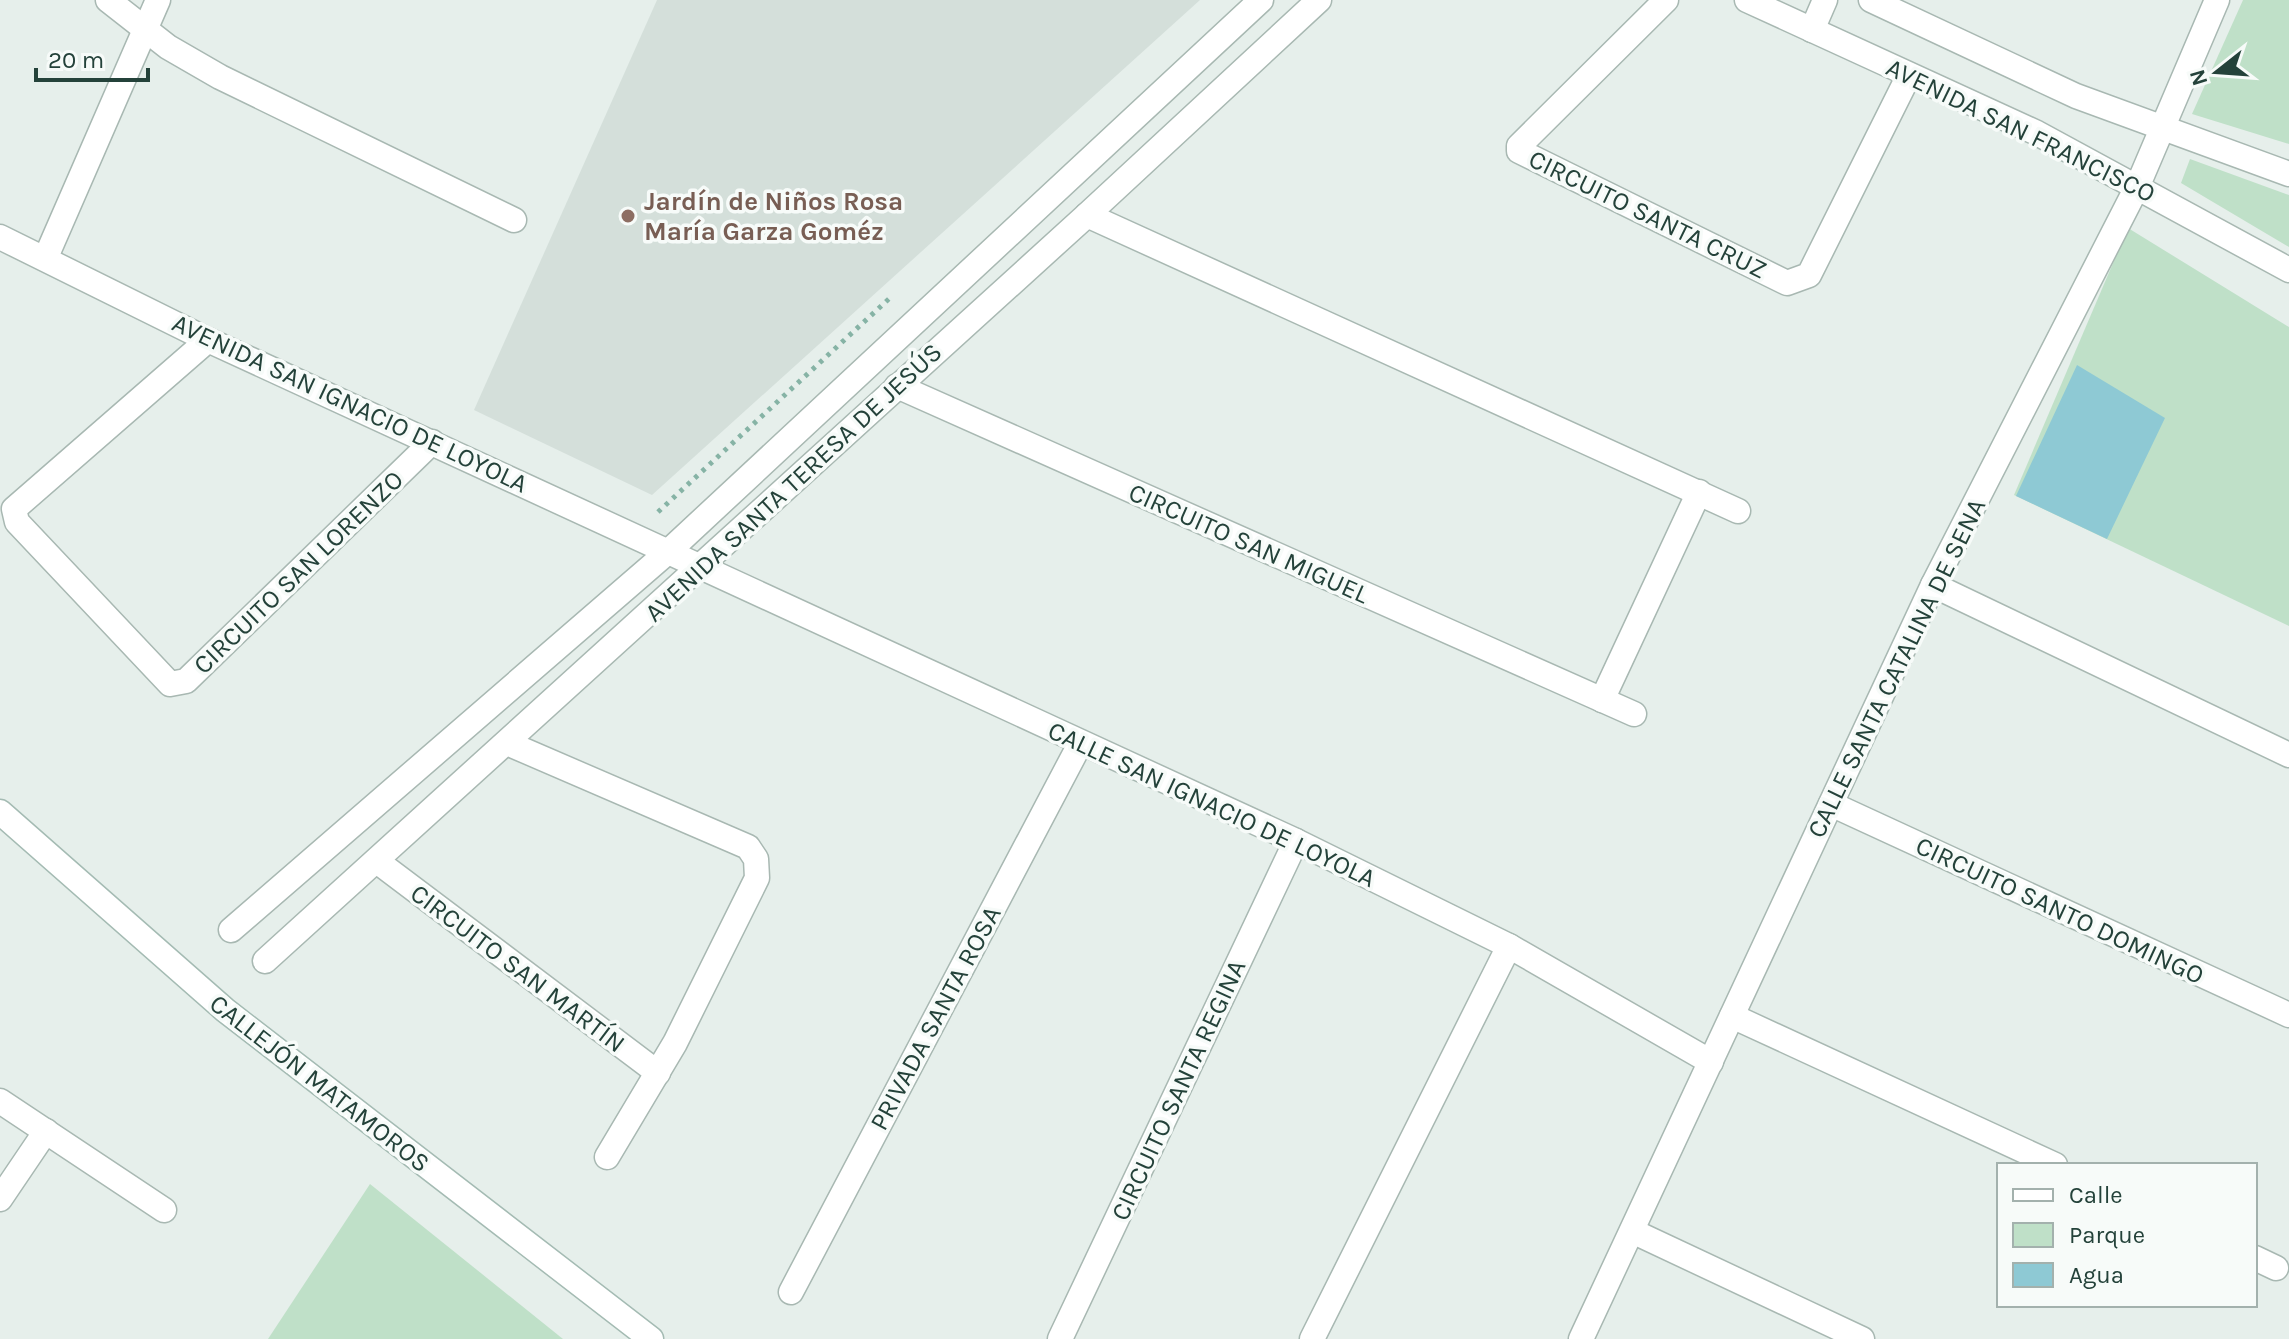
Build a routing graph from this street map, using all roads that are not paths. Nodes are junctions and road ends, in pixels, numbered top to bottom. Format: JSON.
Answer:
{"nodes":[{"id":1,"x":108,"y":0,"type":"edge"},
{"id":2,"x":158,"y":0,"type":"edge"},
{"id":3,"x":1261,"y":0,"type":"edge"},
{"id":4,"x":1319,"y":0,"type":"edge"},
{"id":5,"x":1666,"y":0,"type":"edge"},
{"id":6,"x":1747,"y":0,"type":"edge"},
{"id":7,"x":1825,"y":0,"type":"edge"},
{"id":8,"x":1871,"y":0,"type":"edge"},
{"id":9,"x":2217,"y":0,"type":"edge"},
{"id":10,"x":145,"y":29,"type":"junction"},
{"id":11,"x":1812,"y":30,"type":"junction"},
{"id":12,"x":1186,"y":70,"type":"junction"},
{"id":13,"x":1909,"y":75,"type":"junction"},
{"id":14,"x":1213,"y":97,"type":"junction"},
{"id":15,"x":2161,"y":127,"type":"junction"},
{"id":16,"x":2289,"y":174,"type":"edge"},
{"id":17,"x":2138,"y":185,"type":"junction"},
{"id":18,"x":1087,"y":215,"type":"junction"},
{"id":19,"x":514,"y":220,"type":"dead end"},
{"id":20,"x":0,"y":237,"type":"edge"},
{"id":21,"x":46,"y":257,"type":"junction"},
{"id":22,"x":973,"y":268,"type":"junction"},
{"id":23,"x":2289,"y":270,"type":"edge"},
{"id":24,"x":998,"y":295,"type":"junction"},
{"id":25,"x":208,"y":340,"type":"junction"},
{"id":26,"x":897,"y":386,"type":"junction"},
{"id":27,"x":432,"y":442,"type":"junction"},
{"id":28,"x":1699,"y":492,"type":"junction"},
{"id":29,"x":1738,"y":511,"type":"dead end"},
{"id":30,"x":670,"y":550,"type":"junction"},
{"id":31,"x":703,"y":565,"type":"junction"},
{"id":32,"x":1933,"y":585,"type":"junction"},
{"id":33,"x":1602,"y":700,"type":"junction"},
{"id":34,"x":1634,"y":714,"type":"dead end"},
{"id":35,"x":507,"y":743,"type":"junction"},
{"id":36,"x":1080,"y":744,"type":"junction"},
{"id":37,"x":2289,"y":755,"type":"edge"},
{"id":38,"x":1831,"y":804,"type":"junction"},
{"id":39,"x":0,"y":812,"type":"edge"},
{"id":40,"x":1296,"y":841,"type":"junction"},
{"id":41,"x":378,"y":862,"type":"junction"},
{"id":42,"x":231,"y":930,"type":"dead end"},
{"id":43,"x":1509,"y":946,"type":"junction"},
{"id":44,"x":265,"y":961,"type":"dead end"},
{"id":45,"x":2289,"y":1015,"type":"edge"},
{"id":46,"x":1732,"y":1016,"type":"junction"},
{"id":47,"x":1711,"y":1062,"type":"junction"},
{"id":48,"x":658,"y":1073,"type":"junction"},
{"id":49,"x":0,"y":1101,"type":"edge"},
{"id":50,"x":46,"y":1131,"type":"junction"},
{"id":51,"x":607,"y":1157,"type":"dead end"},
{"id":52,"x":2051,"y":1163,"type":"edge"},
{"id":53,"x":0,"y":1199,"type":"edge"},
{"id":54,"x":164,"y":1210,"type":"dead end"},
{"id":55,"x":1632,"y":1231,"type":"junction"},
{"id":56,"x":791,"y":1292,"type":"dead end"},
{"id":57,"x":651,"y":1339,"type":"edge"},
{"id":58,"x":1060,"y":1339,"type":"edge"},
{"id":59,"x":1312,"y":1339,"type":"edge"},
{"id":60,"x":1581,"y":1339,"type":"edge"},
{"id":61,"x":1862,"y":1339,"type":"edge"}],
"edges":[{"from":1,"to":10,"type":"street"},
{"from":2,"to":10,"type":"street"},
{"from":3,"to":12,"type":"street","name":"AVENIDA SANTA TERESA DE JESÚS"},
{"from":4,"to":14,"type":"street","name":"AVENIDA SANTA TERESA DE JESÚS"},
{"from":5,"to":13,"type":"street","name":"CIRCUITO SANTA CRUZ"},
{"from":6,"to":11,"type":"street","name":"AVENIDA SAN FRANCISCO"},
{"from":7,"to":11,"type":"street"},
{"from":8,"to":15,"type":"street","name":"AVENIDA SAN FRANCISCO"},
{"from":9,"to":15,"type":"street","name":"CALLE SANTA CATALINA DE SENA"},
{"from":10,"to":19,"type":"street"},
{"from":10,"to":21,"type":"street"},
{"from":11,"to":13,"type":"street","name":"AVENIDA SAN FRANCISCO"},
{"from":12,"to":14,"type":"street"},
{"from":12,"to":22,"type":"street","name":"AVENIDA SANTA TERESA DE JESÚS"},
{"from":13,"to":17,"type":"street","name":"AVENIDA SAN FRANCISCO"},
{"from":14,"to":18,"type":"street","name":"AVENIDA SANTA TERESA DE JESÚS"},
{"from":15,"to":16,"type":"street","name":"AVENIDA SAN FRANCISCO"},
{"from":15,"to":17,"type":"street","name":"CALLE SANTA CATALINA DE SENA"},
{"from":17,"to":23,"type":"street","name":"AVENIDA SAN FRANCISCO"},
{"from":17,"to":32,"type":"street","name":"CALLE SANTA CATALINA DE SENA"},
{"from":18,"to":24,"type":"street","name":"AVENIDA SANTA TERESA DE JESÚS"},
{"from":18,"to":28,"type":"street"},
{"from":20,"to":21,"type":"street","name":"AVENIDA SAN IGNACIO DE LOYOLA"},
{"from":21,"to":25,"type":"street","name":"AVENIDA SAN IGNACIO DE LOYOLA"},
{"from":22,"to":24,"type":"street"},
{"from":22,"to":30,"type":"street","name":"AVENIDA SANTA TERESA DE JESÚS"},
{"from":24,"to":26,"type":"street","name":"AVENIDA SANTA TERESA DE JESÚS"},
{"from":25,"to":27,"type":"street","name":"AVENIDA SAN IGNACIO DE LOYOLA"},
{"from":25,"to":27,"type":"street","name":"CIRCUITO SAN LORENZO"},
{"from":26,"to":31,"type":"street","name":"AVENIDA SANTA TERESA DE JESÚS"},
{"from":26,"to":33,"type":"street","name":"CIRCUITO SAN MIGUEL"},
{"from":27,"to":30,"type":"street","name":"AVENIDA SAN IGNACIO DE LOYOLA"},
{"from":28,"to":29,"type":"street"},
{"from":28,"to":33,"type":"street"},
{"from":30,"to":31,"type":"street","name":"AVENIDA SAN IGNACIO DE LOYOLA"},
{"from":30,"to":42,"type":"street","name":"AVENIDA SANTA TERESA DE JESÚS"},
{"from":31,"to":35,"type":"street","name":"AVENIDA SANTA TERESA DE JESÚS"},
{"from":31,"to":36,"type":"street","name":"CALLE SAN IGNACIO DE LOYOLA"},
{"from":32,"to":37,"type":"street"},
{"from":32,"to":38,"type":"street","name":"CALLE SANTA CATALINA DE SENA"},
{"from":33,"to":34,"type":"street","name":"CIRCUITO SAN MIGUEL"},
{"from":35,"to":41,"type":"street","name":"AVENIDA SANTA TERESA DE JESÚS"},
{"from":35,"to":48,"type":"street"},
{"from":36,"to":40,"type":"street","name":"CALLE SAN IGNACIO DE LOYOLA"},
{"from":36,"to":56,"type":"street","name":"PRIVADA SANTA ROSA"},
{"from":38,"to":45,"type":"street","name":"CIRCUITO SANTO DOMINGO"},
{"from":38,"to":46,"type":"street","name":"CALLE SANTA CATALINA DE SENA"},
{"from":39,"to":57,"type":"street","name":"CALLEJÓN MATAMOROS"},
{"from":40,"to":43,"type":"street","name":"CALLE SAN IGNACIO DE LOYOLA"},
{"from":40,"to":58,"type":"street","name":"CIRCUITO SANTA REGINA"},
{"from":41,"to":44,"type":"street","name":"AVENIDA SANTA TERESA DE JESÚS"},
{"from":41,"to":48,"type":"street","name":"CIRCUITO SAN MARTÍN"},
{"from":43,"to":47,"type":"street","name":"CALLE SAN IGNACIO DE LOYOLA"},
{"from":43,"to":59,"type":"street"},
{"from":46,"to":47,"type":"street","name":"CALLE SANTA CATALINA DE SENA"},
{"from":46,"to":52,"type":"street"},
{"from":47,"to":55,"type":"street","name":"CALLE SANTA CATALINA DE SENA"},
{"from":48,"to":51,"type":"street"},
{"from":49,"to":50,"type":"street"},
{"from":50,"to":53,"type":"street"},
{"from":50,"to":54,"type":"street"},
{"from":55,"to":60,"type":"street","name":"CALLE SANTA CATALINA DE SENA"},
{"from":55,"to":61,"type":"street"}]}
